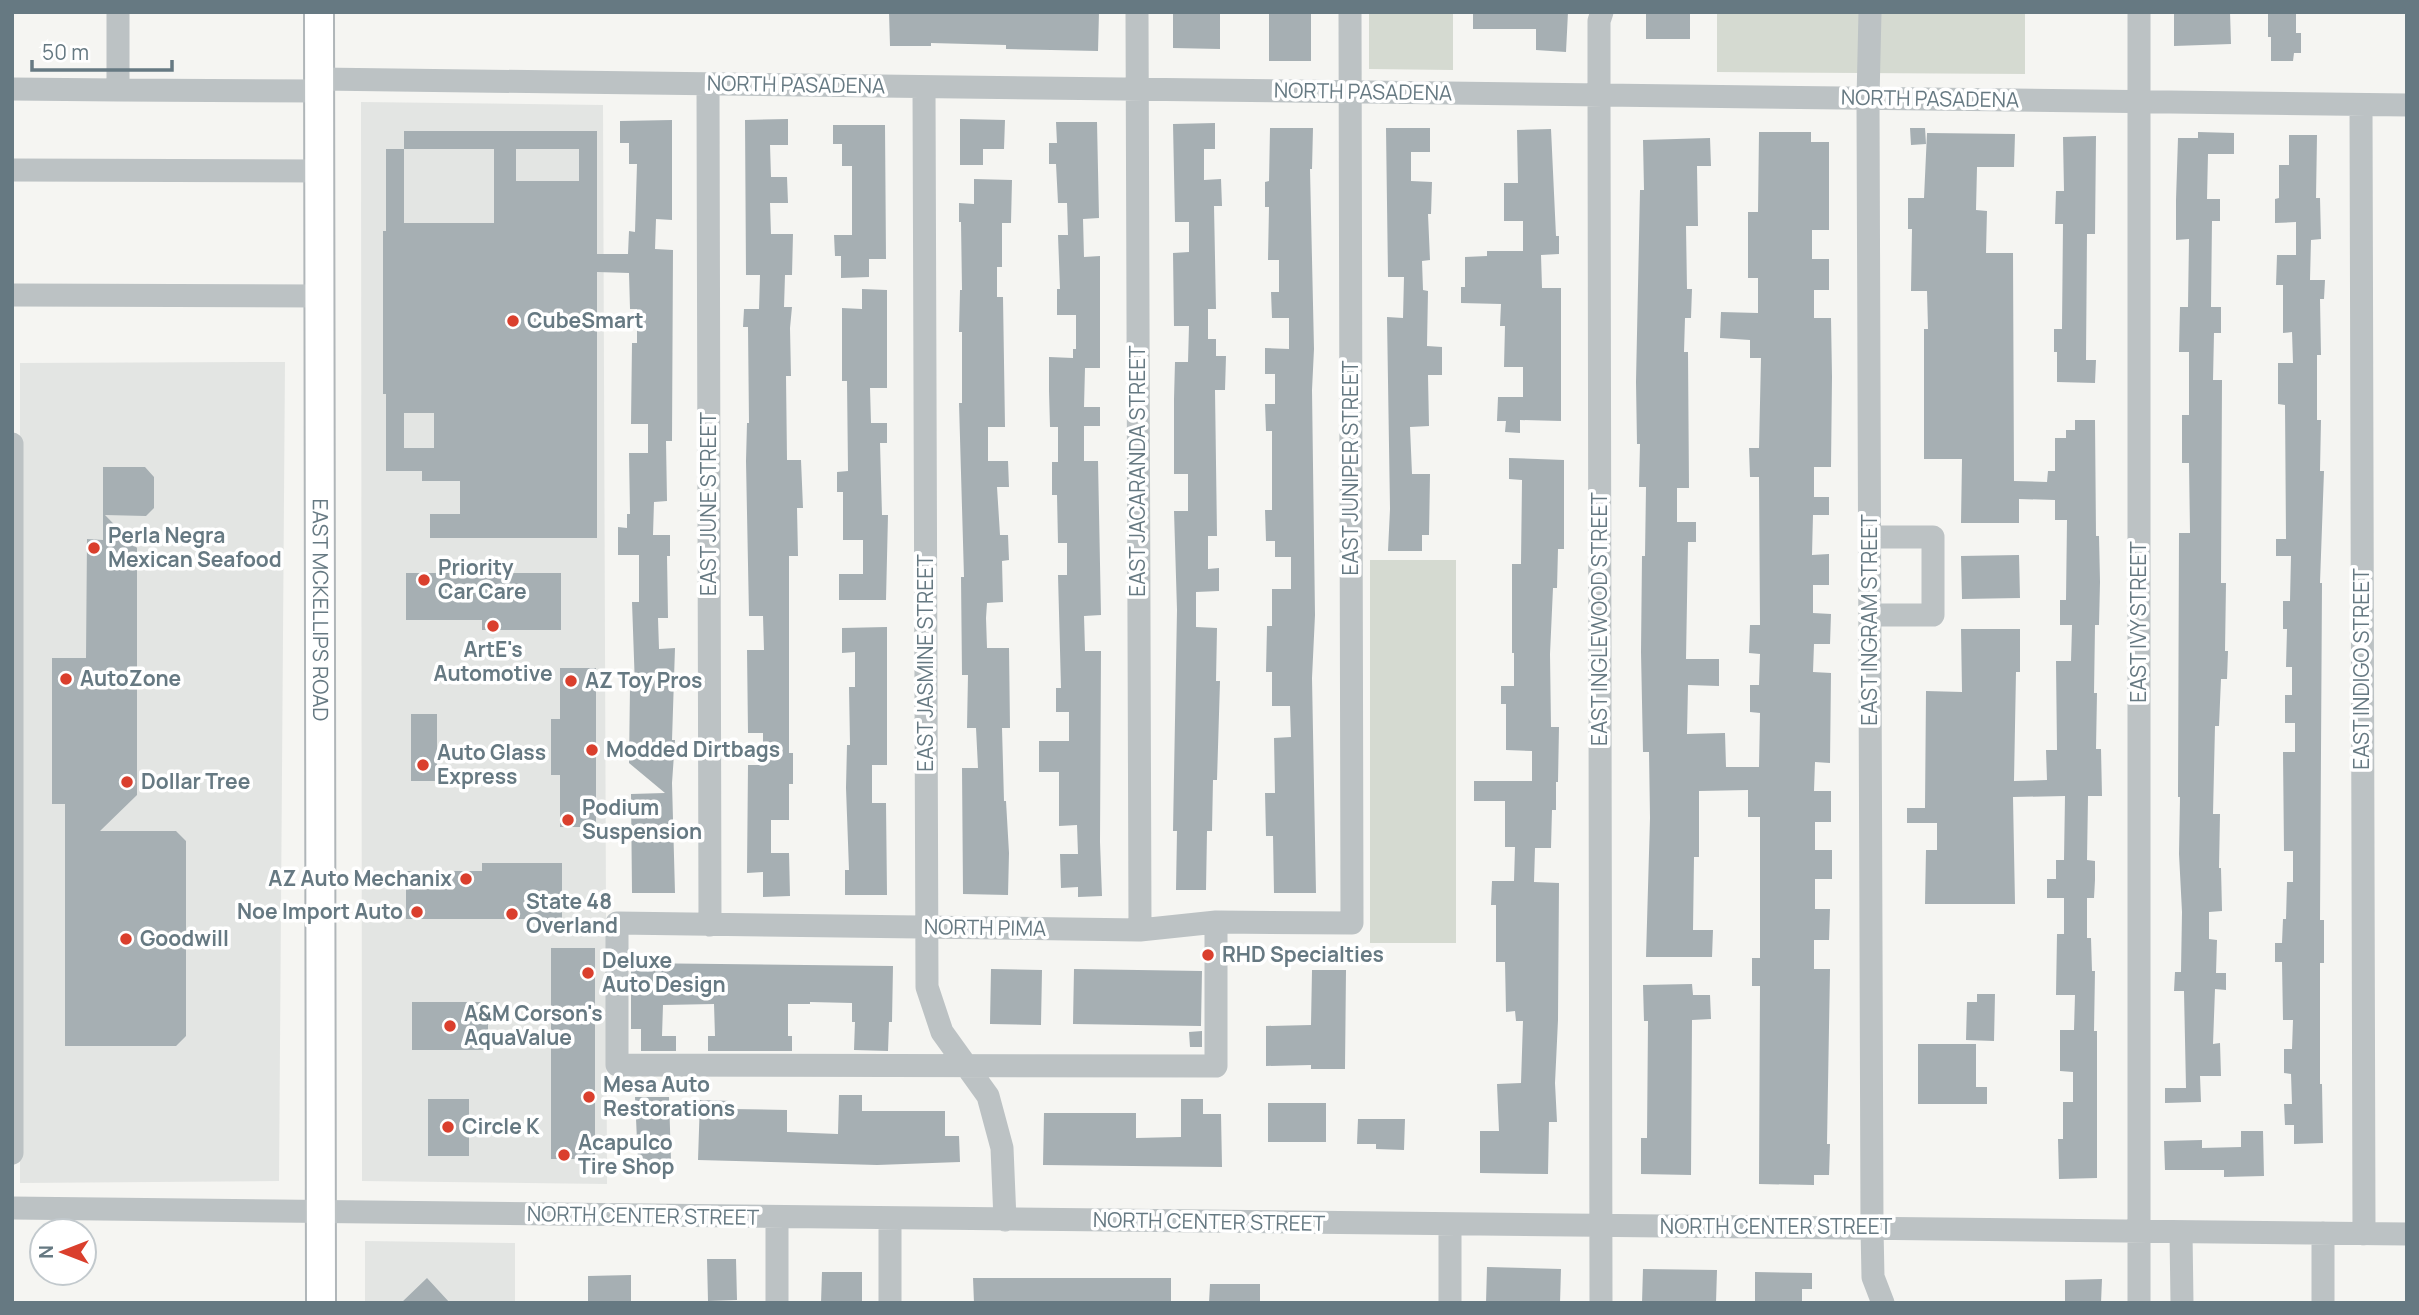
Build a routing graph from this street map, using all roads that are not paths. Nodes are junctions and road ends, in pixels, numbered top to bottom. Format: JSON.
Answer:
{"nodes":[{"id":1,"x":118,"y":12,"type":"edge"},
{"id":2,"x":319,"y":12,"type":"edge"},
{"id":3,"x":1137,"y":12,"type":"edge"},
{"id":4,"x":1350,"y":12,"type":"edge"},
{"id":5,"x":1602,"y":12,"type":"edge"},
{"id":6,"x":1870,"y":12,"type":"edge"},
{"id":7,"x":2138,"y":12,"type":"edge"},
{"id":8,"x":708,"y":84,"type":"junction"},
{"id":9,"x":319,"y":85,"type":"junction"},
{"id":10,"x":924,"y":87,"type":"junction"},
{"id":11,"x":12,"y":89,"type":"edge"},
{"id":12,"x":1137,"y":89,"type":"junction"},
{"id":13,"x":118,"y":90,"type":"junction"},
{"id":14,"x":1350,"y":92,"type":"junction"},
{"id":15,"x":1599,"y":95,"type":"junction"},
{"id":16,"x":1868,"y":99,"type":"junction"},
{"id":17,"x":2138,"y":102,"type":"junction"},
{"id":18,"x":2361,"y":104,"type":"junction"},
{"id":19,"x":2407,"y":104,"type":"edge"},
{"id":20,"x":12,"y":170,"type":"edge"},
{"id":21,"x":319,"y":171,"type":"junction"},
{"id":22,"x":12,"y":295,"type":"edge"},
{"id":23,"x":319,"y":296,"type":"junction"},
{"id":24,"x":12,"y":444,"type":"edge"},
{"id":25,"x":1870,"y":537,"type":"junction"},
{"id":26,"x":1870,"y":615,"type":"junction"},
{"id":27,"x":1216,"y":922,"type":"junction"},
{"id":28,"x":1352,"y":923,"type":"joint"},
{"id":29,"x":710,"y":925,"type":"junction"},
{"id":30,"x":926,"y":927,"type":"junction"},
{"id":31,"x":1140,"y":930,"type":"junction"},
{"id":32,"x":966,"y":1065,"type":"junction"},
{"id":33,"x":12,"y":1153,"type":"edge"},
{"id":34,"x":12,"y":1208,"type":"edge"},
{"id":35,"x":321,"y":1210,"type":"junction"},
{"id":36,"x":777,"y":1218,"type":"junction"},
{"id":37,"x":890,"y":1219,"type":"junction"},
{"id":38,"x":1005,"y":1220,"type":"junction"},
{"id":39,"x":1450,"y":1224,"type":"junction"},
{"id":40,"x":1600,"y":1226,"type":"junction"},
{"id":41,"x":1872,"y":1228,"type":"junction"},
{"id":42,"x":2139,"y":1231,"type":"junction"},
{"id":43,"x":2181,"y":1232,"type":"junction"},
{"id":44,"x":2323,"y":1233,"type":"junction"},
{"id":45,"x":2364,"y":1234,"type":"junction"},
{"id":46,"x":2407,"y":1234,"type":"edge"},
{"id":47,"x":321,"y":1303,"type":"edge"},
{"id":48,"x":777,"y":1303,"type":"edge"},
{"id":49,"x":890,"y":1303,"type":"edge"},
{"id":50,"x":1450,"y":1303,"type":"edge"},
{"id":51,"x":1601,"y":1303,"type":"edge"},
{"id":52,"x":1883,"y":1303,"type":"edge"},
{"id":53,"x":2139,"y":1303,"type":"edge"},
{"id":54,"x":2182,"y":1303,"type":"edge"},
{"id":55,"x":2323,"y":1303,"type":"edge"}],
"edges":[{"from":1,"to":13,"type":"street"},
{"from":2,"to":9,"type":"main road","name":"EAST MCKELLIPS ROAD"},
{"from":3,"to":12,"type":"street","name":"EAST JACARANDA STREET"},
{"from":4,"to":14,"type":"street","name":"EAST JUNIPER STREET"},
{"from":5,"to":15,"type":"street","name":"EAST INGLEWOOD STREET"},
{"from":6,"to":16,"type":"street","name":"EAST INGRAM STREET"},
{"from":7,"to":17,"type":"street","name":"EAST IVY STREET"},
{"from":8,"to":9,"type":"street","name":"NORTH PASADENA"},
{"from":8,"to":10,"type":"street","name":"NORTH PASADENA"},
{"from":8,"to":29,"type":"street","name":"EAST JUNE STREET"},
{"from":9,"to":13,"type":"street","name":"NORTH PASADENA"},
{"from":9,"to":21,"type":"main road","name":"EAST MCKELLIPS ROAD"},
{"from":10,"to":12,"type":"street","name":"NORTH PASADENA"},
{"from":10,"to":30,"type":"street","name":"EAST JASMINE STREET"},
{"from":11,"to":13,"type":"street","name":"NORTH PASADENA"},
{"from":12,"to":14,"type":"street","name":"NORTH PASADENA"},
{"from":12,"to":31,"type":"street","name":"EAST JACARANDA STREET"},
{"from":14,"to":15,"type":"street","name":"NORTH PASADENA"},
{"from":14,"to":28,"type":"street","name":"EAST JUNIPER STREET"},
{"from":15,"to":16,"type":"street","name":"NORTH PASADENA"},
{"from":15,"to":40,"type":"street","name":"EAST INGLEWOOD STREET"},
{"from":16,"to":17,"type":"street","name":"NORTH PASADENA"},
{"from":16,"to":25,"type":"street","name":"EAST INGRAM STREET"},
{"from":17,"to":18,"type":"street","name":"NORTH PASADENA"},
{"from":17,"to":42,"type":"street","name":"EAST IVY STREET"},
{"from":18,"to":19,"type":"street","name":"NORTH PASADENA"},
{"from":18,"to":45,"type":"street","name":"EAST INDIGO STREET"},
{"from":20,"to":21,"type":"street"},
{"from":21,"to":23,"type":"main road","name":"EAST MCKELLIPS ROAD"},
{"from":22,"to":23,"type":"street"},
{"from":23,"to":35,"type":"main road","name":"EAST MCKELLIPS ROAD"},
{"from":24,"to":33,"type":"street"},
{"from":25,"to":26,"type":"street","name":"EAST INGRAM STREET"},
{"from":25,"to":26,"type":"street"},
{"from":26,"to":41,"type":"street","name":"EAST INGRAM STREET"},
{"from":27,"to":28,"type":"street","name":"NORTH PIMA"},
{"from":27,"to":31,"type":"street","name":"NORTH PIMA"},
{"from":27,"to":32,"type":"street"},
{"from":29,"to":30,"type":"street","name":"NORTH PIMA"},
{"from":29,"to":32,"type":"street","name":"NORTH PIMA"},
{"from":30,"to":31,"type":"street","name":"NORTH PIMA"},
{"from":30,"to":32,"type":"street","name":"EAST JASMINE STREET"},
{"from":32,"to":38,"type":"street","name":"EAST JASMINE STREET"},
{"from":34,"to":35,"type":"street","name":"NORTH CENTER STREET"},
{"from":35,"to":36,"type":"street","name":"NORTH CENTER STREET"},
{"from":35,"to":47,"type":"main road","name":"EAST MCKELLIPS ROAD"},
{"from":36,"to":37,"type":"street","name":"NORTH CENTER STREET"},
{"from":36,"to":48,"type":"street"},
{"from":37,"to":38,"type":"street","name":"NORTH CENTER STREET"},
{"from":37,"to":49,"type":"street"},
{"from":38,"to":39,"type":"street","name":"NORTH CENTER STREET"},
{"from":39,"to":40,"type":"street","name":"NORTH CENTER STREET"},
{"from":39,"to":50,"type":"street"},
{"from":40,"to":41,"type":"street","name":"NORTH CENTER STREET"},
{"from":40,"to":51,"type":"street","name":"EAST INGLEWOOD STREET"},
{"from":41,"to":42,"type":"street","name":"NORTH CENTER STREET"},
{"from":41,"to":52,"type":"street","name":"EAST INGRAM STREET"},
{"from":42,"to":43,"type":"street","name":"NORTH CENTER STREET"},
{"from":42,"to":53,"type":"street","name":"EAST IVY STREET"},
{"from":43,"to":44,"type":"street","name":"NORTH CENTER STREET"},
{"from":43,"to":54,"type":"street"},
{"from":44,"to":45,"type":"street","name":"NORTH CENTER STREET"},
{"from":44,"to":55,"type":"street"},
{"from":45,"to":46,"type":"street","name":"NORTH CENTER STREET"}]}
